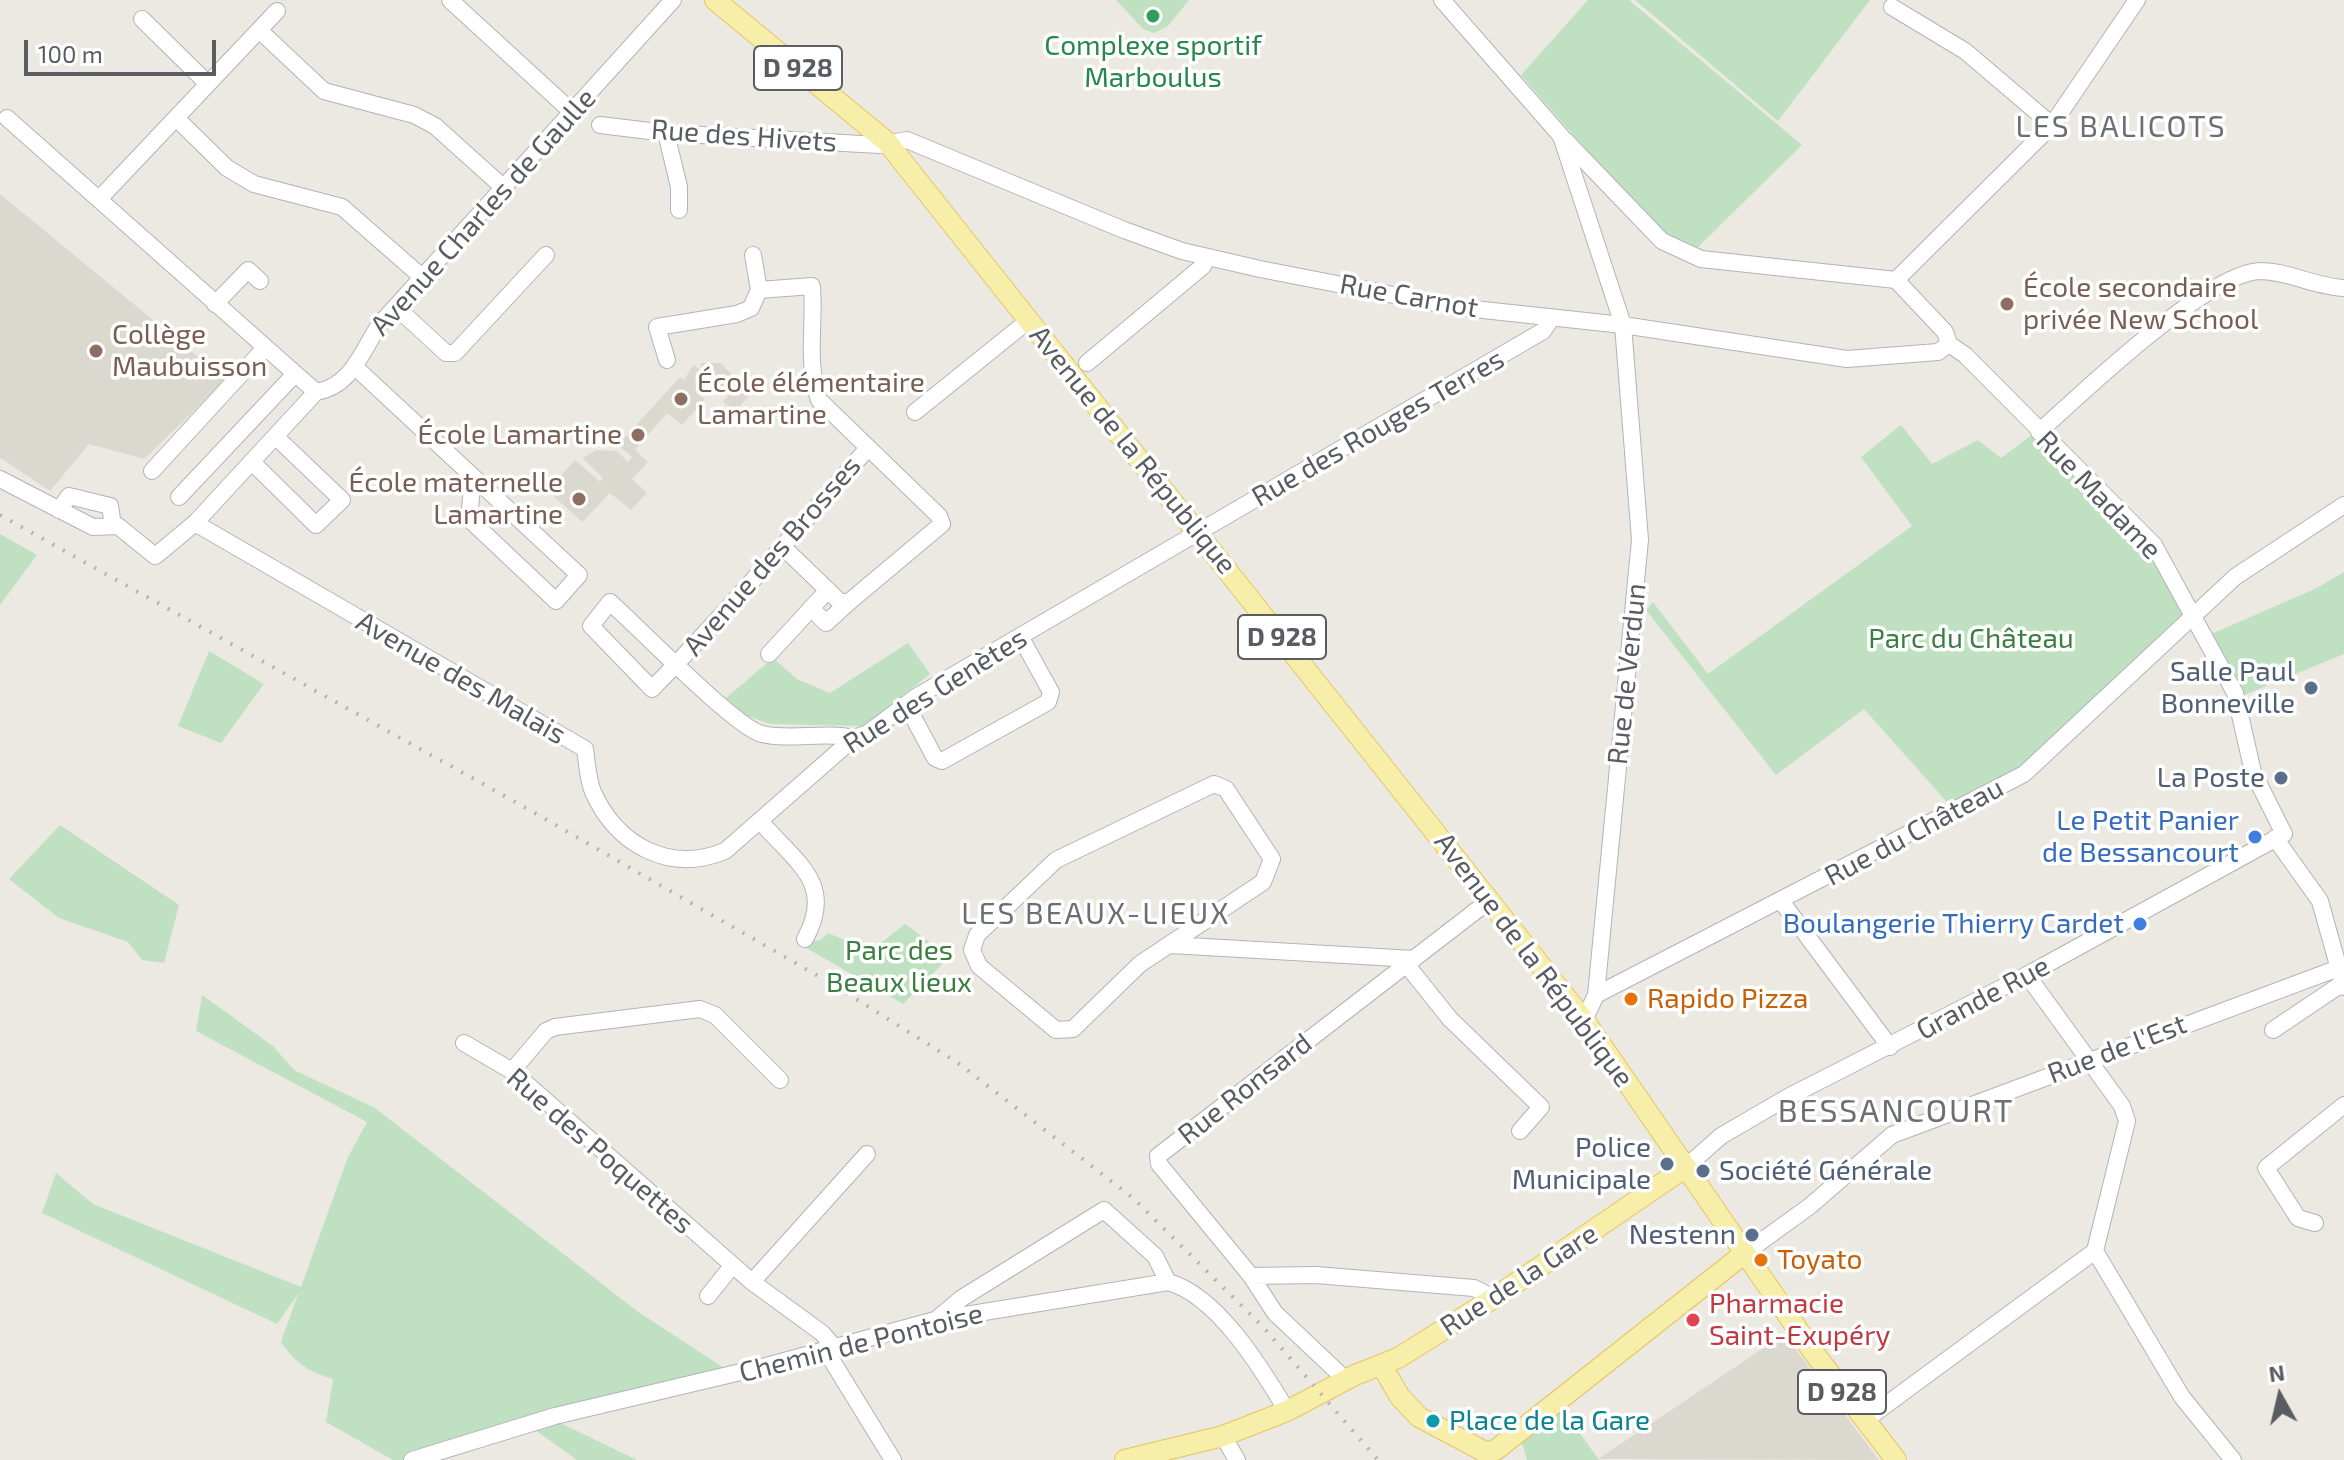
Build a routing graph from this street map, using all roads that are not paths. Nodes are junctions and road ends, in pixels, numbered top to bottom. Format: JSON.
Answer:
{"nodes":[{"id":1,"x":450,"y":0,"type":"edge"},
{"id":2,"x":673,"y":0,"type":"edge"},
{"id":3,"x":715,"y":0,"type":"edge"},
{"id":4,"x":1442,"y":0,"type":"edge"},
{"id":5,"x":2137,"y":0,"type":"edge"},
{"id":6,"x":1892,"y":7,"type":"dead end"},
{"id":7,"x":277,"y":11,"type":"dead end"},
{"id":8,"x":142,"y":19,"type":"dead end"},
{"id":9,"x":259,"y":30,"type":"junction"},
{"id":10,"x":208,"y":84,"type":"junction"},
{"id":11,"x":572,"y":112,"type":"junction"},
{"id":12,"x":7,"y":118,"type":"dead end"},
{"id":13,"x":176,"y":118,"type":"junction"},
{"id":14,"x":600,"y":125,"type":"dead end"},
{"id":15,"x":2052,"y":125,"type":"junction"},
{"id":16,"x":666,"y":133,"type":"junction"},
{"id":17,"x":1561,"y":136,"type":"junction"},
{"id":18,"x":887,"y":142,"type":"junction"},
{"id":19,"x":920,"y":146,"type":"junction"},
{"id":20,"x":901,"y":159,"type":"junction"},
{"id":21,"x":504,"y":188,"type":"junction"},
{"id":22,"x":101,"y":197,"type":"junction"},
{"id":23,"x":679,"y":210,"type":"dead end"},
{"id":24,"x":546,"y":255,"type":"dead end"},
{"id":25,"x":753,"y":255,"type":"dead end"},
{"id":26,"x":1207,"y":258,"type":"junction"},
{"id":27,"x":423,"y":278,"type":"junction"},
{"id":28,"x":1896,"y":280,"type":"junction"},
{"id":29,"x":260,"y":281,"type":"dead end"},
{"id":30,"x":2344,"y":288,"type":"edge"},
{"id":31,"x":759,"y":290,"type":"junction"},
{"id":32,"x":215,"y":304,"type":"junction"},
{"id":33,"x":396,"y":307,"type":"junction"},
{"id":34,"x":1552,"y":318,"type":"junction"},
{"id":35,"x":1029,"y":320,"type":"junction"},
{"id":36,"x":1623,"y":325,"type":"junction"},
{"id":37,"x":1949,"y":344,"type":"junction"},
{"id":38,"x":264,"y":349,"type":"junction"},
{"id":39,"x":667,"y":360,"type":"dead end"},
{"id":40,"x":1087,"y":363,"type":"dead end"},
{"id":41,"x":355,"y":367,"type":"junction"},
{"id":42,"x":294,"y":375,"type":"junction"},
{"id":43,"x":316,"y":392,"type":"junction"},
{"id":44,"x":915,"y":412,"type":"dead end"},
{"id":45,"x":2039,"y":432,"type":"junction"},
{"id":46,"x":277,"y":438,"type":"junction"},
{"id":47,"x":867,"y":449,"type":"junction"},
{"id":48,"x":253,"y":463,"type":"junction"},
{"id":49,"x":152,"y":471,"type":"dead end"},
{"id":50,"x":473,"y":477,"type":"junction"},
{"id":51,"x":0,"y":479,"type":"edge"},
{"id":52,"x":179,"y":497,"type":"dead end"},
{"id":53,"x":2344,"y":505,"type":"edge"},
{"id":54,"x":195,"y":523,"type":"junction"},
{"id":55,"x":1199,"y":533,"type":"junction"},
{"id":56,"x":783,"y":547,"type":"junction"},
{"id":57,"x":828,"y":590,"type":"junction"},
{"id":58,"x":849,"y":602,"type":"junction"},
{"id":59,"x":811,"y":608,"type":"junction"},
{"id":60,"x":2196,"y":616,"type":"junction"},
{"id":61,"x":1020,"y":636,"type":"junction"},
{"id":62,"x":769,"y":654,"type":"dead end"},
{"id":63,"x":678,"y":663,"type":"junction"},
{"id":64,"x":906,"y":704,"type":"junction"},
{"id":65,"x":854,"y":738,"type":"junction"},
{"id":66,"x":760,"y":821,"type":"junction"},
{"id":67,"x":2280,"y":839,"type":"junction"},
{"id":68,"x":685,"y":859,"type":"joint"},
{"id":69,"x":1490,"y":900,"type":"junction"},
{"id":70,"x":1781,"y":901,"type":"junction"},
{"id":71,"x":805,"y":939,"type":"dead end"},
{"id":72,"x":1171,"y":945,"type":"junction"},
{"id":73,"x":1410,"y":962,"type":"junction"},
{"id":74,"x":2027,"y":975,"type":"junction"},
{"id":75,"x":2343,"y":976,"type":"edge"},
{"id":76,"x":1596,"y":995,"type":"junction"},
{"id":77,"x":1584,"y":1020,"type":"junction"},
{"id":78,"x":2273,"y":1030,"type":"dead end"},
{"id":79,"x":464,"y":1043,"type":"dead end"},
{"id":80,"x":1890,"y":1047,"type":"junction"},
{"id":81,"x":2090,"y":1064,"type":"junction"},
{"id":82,"x":512,"y":1071,"type":"junction"},
{"id":83,"x":780,"y":1080,"type":"dead end"},
{"id":84,"x":2344,"y":1105,"type":"edge"},
{"id":85,"x":1520,"y":1131,"type":"dead end"},
{"id":86,"x":867,"y":1154,"type":"dead end"},
{"id":87,"x":1686,"y":1167,"type":"junction"},
{"id":88,"x":2315,"y":1223,"type":"dead end"},
{"id":89,"x":2095,"y":1251,"type":"junction"},
{"id":90,"x":1745,"y":1253,"type":"junction"},
{"id":91,"x":732,"y":1266,"type":"junction"},
{"id":92,"x":1251,"y":1276,"type":"junction"},
{"id":93,"x":752,"y":1282,"type":"junction"},
{"id":94,"x":1168,"y":1282,"type":"junction"},
{"id":95,"x":708,"y":1296,"type":"dead end"},
{"id":96,"x":1494,"y":1298,"type":"junction"},
{"id":97,"x":935,"y":1320,"type":"junction"},
{"id":98,"x":830,"y":1349,"type":"junction"},
{"id":99,"x":1382,"y":1366,"type":"junction"},
{"id":100,"x":1346,"y":1380,"type":"junction"},
{"id":101,"x":1287,"y":1411,"type":"junction"},
{"id":102,"x":1864,"y":1421,"type":"junction"},
{"id":103,"x":1223,"y":1436,"type":"junction"},
{"id":104,"x":1506,"y":1452,"type":"edge"},
{"id":105,"x":412,"y":1460,"type":"edge"},
{"id":106,"x":893,"y":1460,"type":"edge"},
{"id":107,"x":1125,"y":1460,"type":"edge"},
{"id":108,"x":1237,"y":1460,"type":"edge"},
{"id":109,"x":1896,"y":1460,"type":"edge"},
{"id":110,"x":2233,"y":1460,"type":"edge"}],
"edges":[{"from":1,"to":11,"type":"street"},
{"from":2,"to":11,"type":"street","name":"Avenue Charles de Gaulle"},
{"from":3,"to":18,"type":"main road","name":"Avenue de la République","number":"D 928"},
{"from":4,"to":17,"type":"street"},
{"from":5,"to":15,"type":"street"},
{"from":6,"to":15,"type":"street"},
{"from":7,"to":9,"type":"street"},
{"from":8,"to":10,"type":"street"},
{"from":9,"to":10,"type":"street"},
{"from":9,"to":21,"type":"street"},
{"from":10,"to":13,"type":"street"},
{"from":11,"to":21,"type":"street","name":"Avenue Charles de Gaulle"},
{"from":12,"to":22,"type":"street"},
{"from":13,"to":22,"type":"street"},
{"from":13,"to":27,"type":"street"},
{"from":14,"to":16,"type":"street","name":"Rue des Hivets"},
{"from":15,"to":28,"type":"street"},
{"from":16,"to":18,"type":"street","name":"Rue des Hivets"},
{"from":16,"to":23,"type":"street"},
{"from":17,"to":28,"type":"street"},
{"from":17,"to":36,"type":"street","name":"Rue de Verdun"},
{"from":18,"to":19,"type":"street","name":"Rue Carnot"},
{"from":18,"to":20,"type":"main road","name":"Avenue de la République","number":"D 928"},
{"from":19,"to":20,"type":"street"},
{"from":19,"to":26,"type":"street","name":"Rue Carnot"},
{"from":20,"to":35,"type":"main road","name":"Avenue de la République","number":"D 928"},
{"from":21,"to":27,"type":"street","name":"Avenue Charles de Gaulle"},
{"from":22,"to":32,"type":"street"},
{"from":24,"to":33,"type":"street"},
{"from":25,"to":31,"type":"street"},
{"from":26,"to":34,"type":"street","name":"Rue Carnot"},
{"from":26,"to":40,"type":"street"},
{"from":27,"to":33,"type":"street","name":"Avenue Charles de Gaulle"},
{"from":28,"to":37,"type":"street","name":"Rue Madame"},
{"from":29,"to":32,"type":"street"},
{"from":30,"to":45,"type":"street"},
{"from":31,"to":39,"type":"street"},
{"from":31,"to":47,"type":"street"},
{"from":32,"to":38,"type":"street"},
{"from":33,"to":41,"type":"street","name":"Avenue Charles de Gaulle"},
{"from":34,"to":36,"type":"street","name":"Rue Carnot"},
{"from":34,"to":55,"type":"street","name":"Rue des Rouges Terres"},
{"from":35,"to":44,"type":"street"},
{"from":35,"to":55,"type":"main road","name":"Avenue de la République","number":"D 928"},
{"from":36,"to":37,"type":"street","name":"Rue Carnot"},
{"from":36,"to":76,"type":"street","name":"Rue de Verdun"},
{"from":37,"to":45,"type":"street","name":"Rue Madame"},
{"from":38,"to":42,"type":"street"},
{"from":38,"to":49,"type":"street"},
{"from":41,"to":43,"type":"street","name":"Avenue Charles de Gaulle"},
{"from":41,"to":50,"type":"street"},
{"from":42,"to":43,"type":"street"},
{"from":42,"to":52,"type":"street"},
{"from":43,"to":46,"type":"street","name":"Avenue Charles de Gaulle"},
{"from":45,"to":60,"type":"street","name":"Rue Madame"},
{"from":46,"to":48,"type":"street","name":"Avenue Charles de Gaulle"},
{"from":46,"to":48,"type":"street"},
{"from":47,"to":56,"type":"street","name":"Avenue des Brosses"},
{"from":47,"to":58,"type":"street"},
{"from":48,"to":54,"type":"street","name":"Avenue Charles de Gaulle"},
{"from":50,"to":50,"type":"street"},
{"from":51,"to":54,"type":"street","name":"Avenue Charles de Gaulle"},
{"from":53,"to":60,"type":"street","name":"Rue du Château"},
{"from":54,"to":68,"type":"street","name":"Avenue des Malais"},
{"from":55,"to":61,"type":"street","name":"Rue des Genètes"},
{"from":55,"to":69,"type":"main road","name":"Avenue de la République","number":"D 928"},
{"from":56,"to":57,"type":"street"},
{"from":56,"to":63,"type":"street","name":"Avenue des Brosses"},
{"from":57,"to":58,"type":"street"},
{"from":57,"to":59,"type":"street"},
{"from":58,"to":59,"type":"street"},
{"from":59,"to":62,"type":"street"},
{"from":60,"to":67,"type":"street","name":"Rue Madame"},
{"from":60,"to":70,"type":"street","name":"Rue du Château"},
{"from":61,"to":64,"type":"street","name":"Rue des Genètes"},
{"from":61,"to":64,"type":"street"},
{"from":63,"to":63,"type":"street","name":"Avenue des Brosses"},
{"from":63,"to":65,"type":"street","name":"Avenue des Brosses"},
{"from":64,"to":65,"type":"street","name":"Rue des Genètes"},
{"from":65,"to":66,"type":"street","name":"Rue des Genètes"},
{"from":66,"to":68,"type":"street","name":"Rue des Genètes"},
{"from":66,"to":71,"type":"street"},
{"from":67,"to":74,"type":"street","name":"Grande Rue"},
{"from":67,"to":75,"type":"street","name":"Rue Madame"},
{"from":69,"to":73,"type":"street","name":"Rue Ronsard"},
{"from":69,"to":77,"type":"main road","name":"Avenue de la République","number":"D 928"},
{"from":70,"to":76,"type":"street","name":"Rue du Château"},
{"from":70,"to":80,"type":"street"},
{"from":72,"to":72,"type":"street"},
{"from":72,"to":73,"type":"street"},
{"from":73,"to":85,"type":"street"},
{"from":73,"to":92,"type":"street","name":"Rue Ronsard"},
{"from":74,"to":80,"type":"street","name":"Grande Rue"},
{"from":74,"to":81,"type":"street"},
{"from":75,"to":78,"type":"street"},
{"from":75,"to":81,"type":"street","name":"Rue de l'Est"},
{"from":76,"to":77,"type":"street","name":"Rue de Verdun"},
{"from":77,"to":87,"type":"main road","name":"Avenue de la République","number":"D 928"},
{"from":79,"to":82,"type":"street","name":"Rue des Poquettes"},
{"from":80,"to":87,"type":"street","name":"Grande Rue"},
{"from":81,"to":89,"type":"street"},
{"from":81,"to":90,"type":"street","name":"Rue de l'Est"},
{"from":82,"to":83,"type":"street"},
{"from":82,"to":91,"type":"street","name":"Rue des Poquettes"},
{"from":84,"to":88,"type":"street"},
{"from":86,"to":93,"type":"street"},
{"from":87,"to":90,"type":"main road","number":"D 928"},
{"from":87,"to":96,"type":"main road","name":"Rue de la Gare"},
{"from":89,"to":102,"type":"street"},
{"from":89,"to":110,"type":"street"},
{"from":90,"to":102,"type":"main road","number":"D 928"},
{"from":90,"to":104,"type":"main road"},
{"from":91,"to":93,"type":"street","name":"Rue des Poquettes"},
{"from":91,"to":95,"type":"street"},
{"from":92,"to":96,"type":"street"},
{"from":92,"to":100,"type":"street","name":"Rue Ronsard"},
{"from":93,"to":98,"type":"street","name":"Rue des Poquettes"},
{"from":94,"to":97,"type":"street","name":"Chemin de Pontoise"},
{"from":94,"to":97,"type":"street"},
{"from":94,"to":101,"type":"street"},
{"from":96,"to":99,"type":"main road","name":"Rue de la Gare"},
{"from":97,"to":98,"type":"street","name":"Chemin de Pontoise"},
{"from":98,"to":105,"type":"street","name":"Chemin de Pontoise"},
{"from":98,"to":106,"type":"street","name":"Rue des Poquettes"},
{"from":99,"to":100,"type":"main road","name":"Rue de la Gare"},
{"from":99,"to":104,"type":"main road"},
{"from":100,"to":101,"type":"main road","name":"Rue de la Gare"},
{"from":101,"to":103,"type":"main road","name":"Rue de la Gare"},
{"from":102,"to":109,"type":"main road","number":"D 928"},
{"from":103,"to":107,"type":"main road","name":"Rue de la Gare"},
{"from":103,"to":108,"type":"street"}]}
